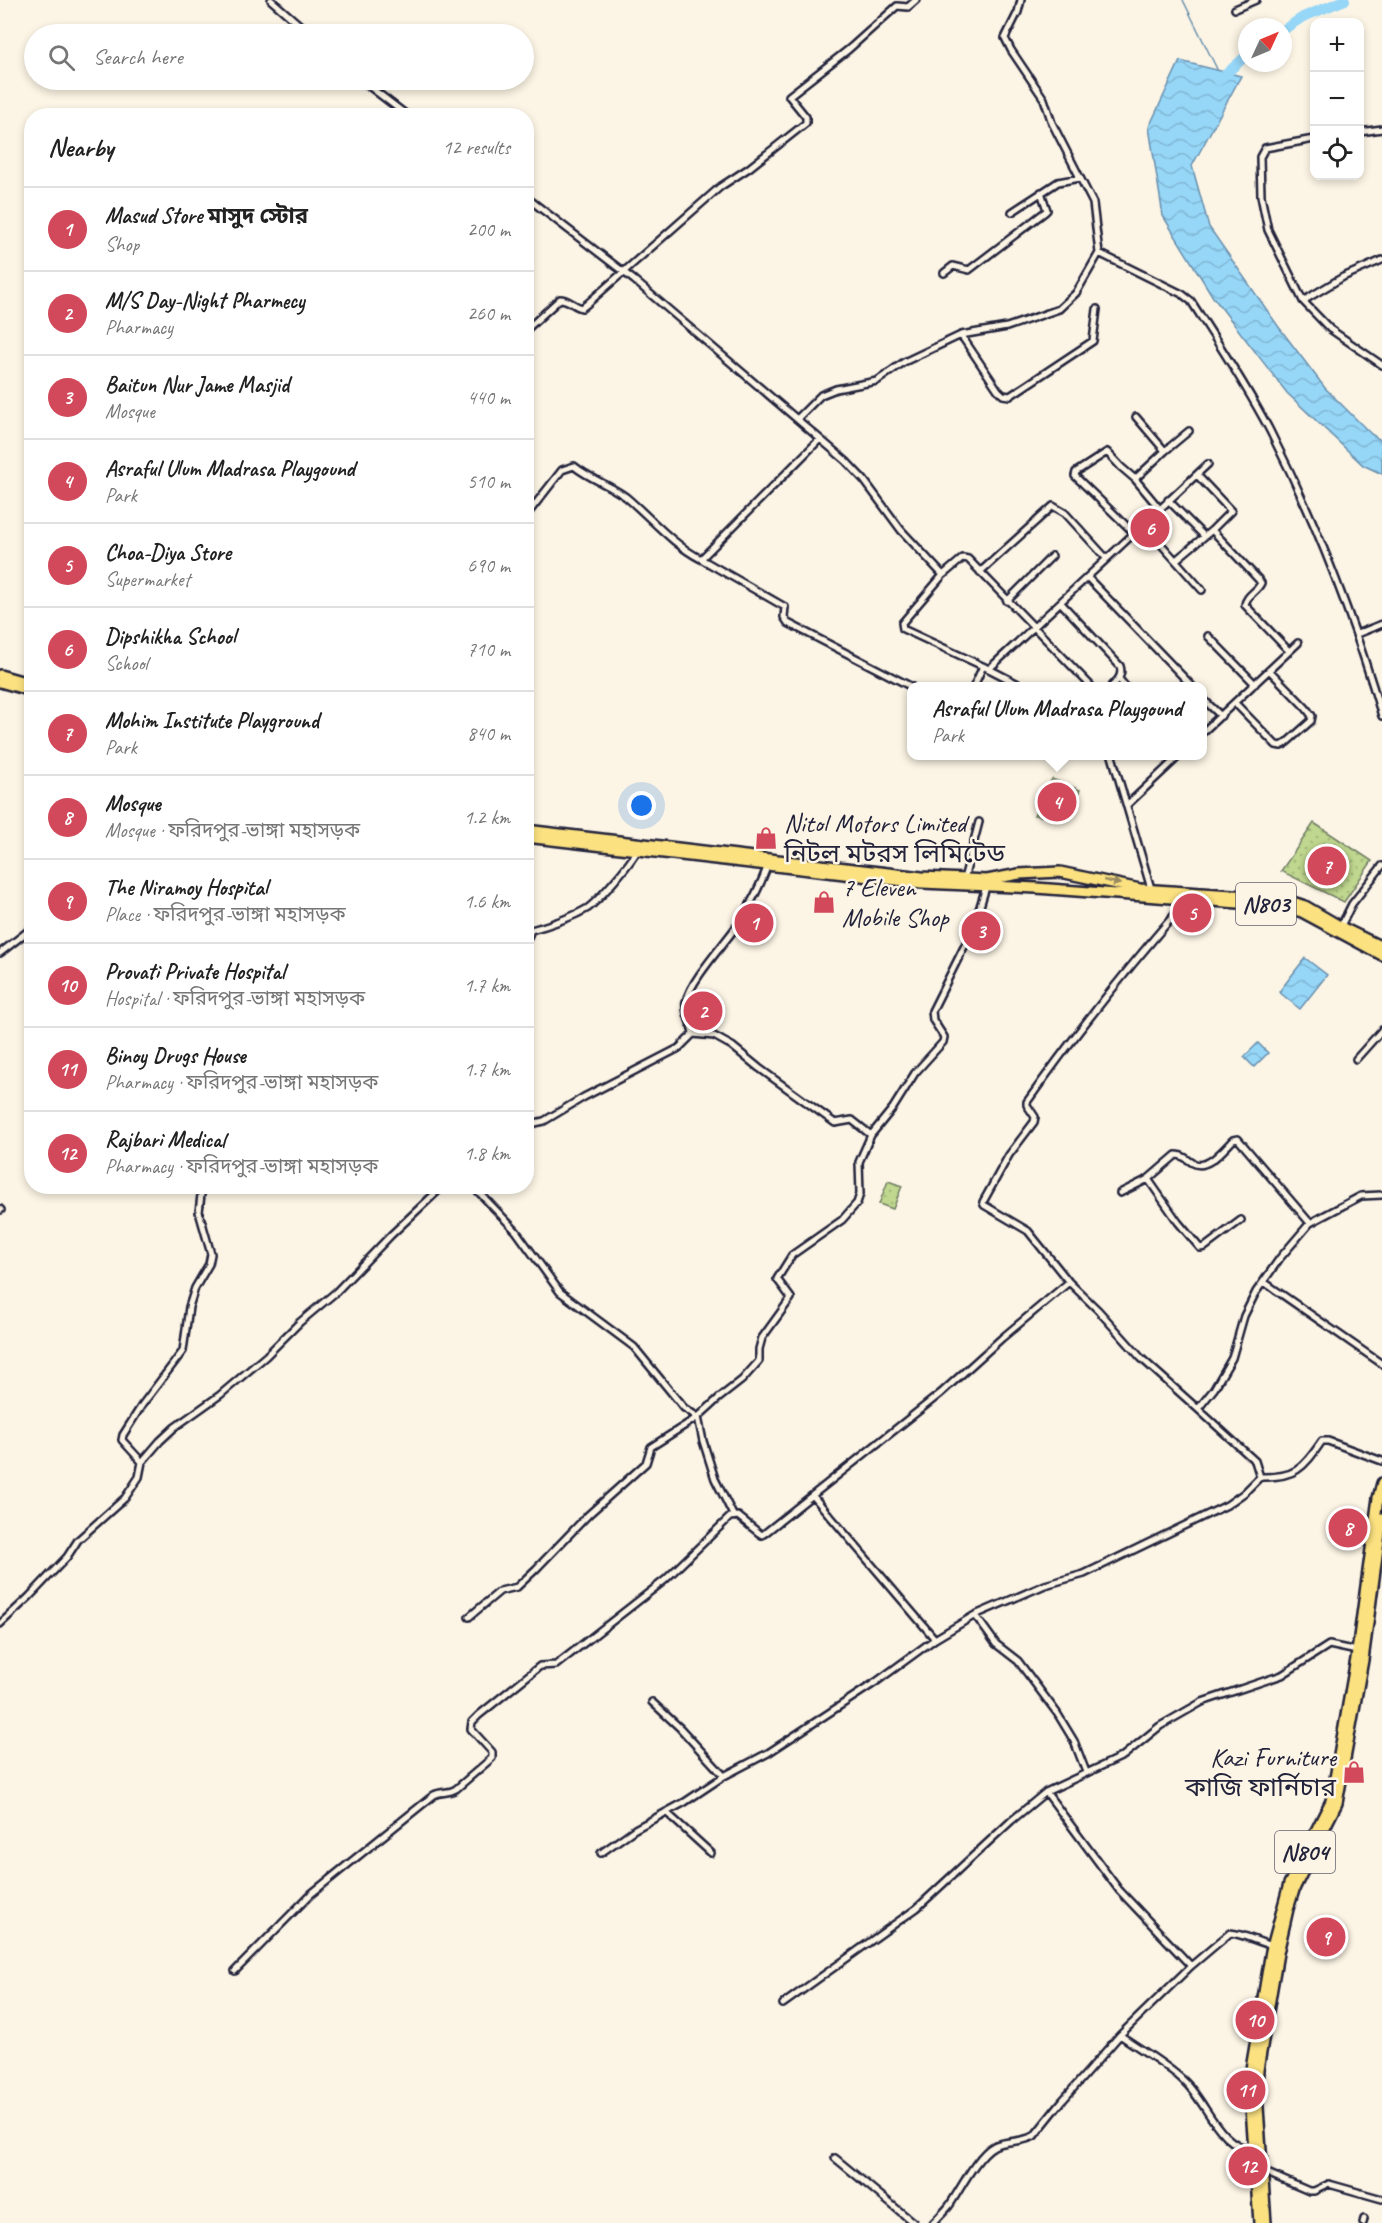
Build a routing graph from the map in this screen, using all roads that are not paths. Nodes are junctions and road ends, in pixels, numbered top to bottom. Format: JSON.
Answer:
{"nodes":[{"id":1,"x":271,"y":0,"type":"edge"},
{"id":2,"x":916,"y":0,"type":"edge"},
{"id":3,"x":1021,"y":0,"type":"edge"},
{"id":4,"x":1256,"y":0,"type":"edge"},
{"id":5,"x":1235,"y":9,"type":"dead end"},
{"id":6,"x":299,"y":24,"type":"edge"},
{"id":7,"x":374,"y":90,"type":"edge"},
{"id":8,"x":398,"y":108,"type":"edge"},
{"id":9,"x":1382,"y":129,"type":"edge"},
{"id":10,"x":1364,"y":131,"type":"edge"},
{"id":11,"x":1310,"y":140,"type":"edge"},
{"id":12,"x":1080,"y":177,"type":"junction"},
{"id":13,"x":1041,"y":192,"type":"junction"},
{"id":14,"x":534,"y":203,"type":"edge"},
{"id":15,"x":1012,"y":212,"type":"dead end"},
{"id":16,"x":1099,"y":253,"type":"junction"},
{"id":17,"x":1382,"y":260,"type":"edge"},
{"id":18,"x":623,"y":273,"type":"junction"},
{"id":19,"x":945,"y":273,"type":"dead end"},
{"id":20,"x":1303,"y":301,"type":"junction"},
{"id":21,"x":1097,"y":309,"type":"dead end"},
{"id":22,"x":534,"y":323,"type":"edge"},
{"id":23,"x":961,"y":335,"type":"junction"},
{"id":24,"x":1382,"y":365,"type":"edge"},
{"id":25,"x":1136,"y":417,"type":"dead end"},
{"id":26,"x":797,"y":418,"type":"junction"},
{"id":27,"x":1189,"y":431,"type":"dead end"},
{"id":28,"x":819,"y":438,"type":"junction"},
{"id":29,"x":1165,"y":451,"type":"junction"},
{"id":30,"x":1208,"y":464,"type":"dead end"},
{"id":31,"x":1197,"y":475,"type":"junction"},
{"id":32,"x":1135,"y":479,"type":"junction"},
{"id":33,"x":1168,"y":500,"type":"junction"},
{"id":34,"x":534,"y":506,"type":"edge"},
{"id":35,"x":1160,"y":508,"type":"junction"},
{"id":36,"x":1143,"y":524,"type":"junction"},
{"id":37,"x":1212,"y":530,"type":"junction"},
{"id":38,"x":1133,"y":532,"type":"junction"},
{"id":39,"x":1204,"y":536,"type":"junction"},
{"id":40,"x":1052,"y":556,"type":"dead end"},
{"id":41,"x":1106,"y":558,"type":"junction"},
{"id":42,"x":701,"y":559,"type":"junction"},
{"id":43,"x":1176,"y":560,"type":"junction"},
{"id":44,"x":980,"y":572,"type":"junction"},
{"id":45,"x":943,"y":575,"type":"junction"},
{"id":46,"x":1087,"y":577,"type":"junction"},
{"id":47,"x":1202,"y":590,"type":"dead end"},
{"id":48,"x":1007,"y":601,"type":"junction"},
{"id":49,"x":1061,"y":603,"type":"junction"},
{"id":50,"x":1382,"y":624,"type":"edge"},
{"id":51,"x":1034,"y":627,"type":"junction"},
{"id":52,"x":1357,"y":634,"type":"junction"},
{"id":53,"x":1208,"y":636,"type":"dead end"},
{"id":54,"x":1298,"y":643,"type":"dead end"},
{"id":55,"x":1289,"y":651,"type":"junction"},
{"id":56,"x":986,"y":668,"type":"junction"},
{"id":57,"x":1269,"y":670,"type":"junction"},
{"id":58,"x":0,"y":675,"type":"edge"},
{"id":59,"x":1119,"y":680,"type":"edge"},
{"id":60,"x":0,"y":682,"type":"edge"},
{"id":61,"x":24,"y":682,"type":"edge"},
{"id":62,"x":977,"y":682,"type":"edge"},
{"id":63,"x":1013,"y":682,"type":"edge"},
{"id":64,"x":1086,"y":682,"type":"edge"},
{"id":65,"x":1187,"y":682,"type":"edge"},
{"id":66,"x":907,"y":684,"type":"edge"},
{"id":67,"x":1255,"y":684,"type":"junction"},
{"id":68,"x":24,"y":689,"type":"edge"},
{"id":69,"x":1207,"y":702,"type":"edge"},
{"id":70,"x":1235,"y":703,"type":"junction"},
{"id":71,"x":1221,"y":716,"type":"junction"},
{"id":72,"x":1382,"y":716,"type":"edge"},
{"id":73,"x":1207,"y":729,"type":"edge"},
{"id":74,"x":1113,"y":760,"type":"edge"},
{"id":75,"x":1175,"y":760,"type":"edge"},
{"id":76,"x":1127,"y":805,"type":"junction"},
{"id":77,"x":979,"y":822,"type":"dead end"},
{"id":78,"x":534,"y":833,"type":"edge"},
{"id":79,"x":534,"y":837,"type":"edge"},
{"id":80,"x":548,"y":837,"type":"junction"},
{"id":81,"x":637,"y":851,"type":"junction"},
{"id":82,"x":694,"y":853,"type":"junction"},
{"id":83,"x":769,"y":861,"type":"junction"},
{"id":84,"x":1382,"y":866,"type":"edge"},
{"id":85,"x":969,"y":881,"type":"junction"},
{"id":86,"x":987,"y":887,"type":"junction"},
{"id":87,"x":1152,"y":893,"type":"junction"},
{"id":88,"x":1186,"y":895,"type":"junction"},
{"id":89,"x":534,"y":929,"type":"edge"},
{"id":90,"x":1340,"y":930,"type":"junction"},
{"id":91,"x":24,"y":934,"type":"edge"},
{"id":92,"x":1382,"y":947,"type":"edge"},
{"id":93,"x":0,"y":953,"type":"edge"},
{"id":94,"x":1382,"y":955,"type":"edge"},
{"id":95,"x":1382,"y":1030,"type":"edge"},
{"id":96,"x":693,"y":1034,"type":"junction"},
{"id":97,"x":1356,"y":1059,"type":"dead end"},
{"id":98,"x":534,"y":1123,"type":"edge"},
{"id":99,"x":871,"y":1135,"type":"junction"},
{"id":100,"x":1148,"y":1179,"type":"junction"},
{"id":101,"x":1120,"y":1193,"type":"dead end"},
{"id":102,"x":201,"y":1194,"type":"edge"},
{"id":103,"x":435,"y":1194,"type":"edge"},
{"id":104,"x":481,"y":1194,"type":"edge"},
{"id":105,"x":1382,"y":1195,"type":"edge"},
{"id":106,"x":1241,"y":1220,"type":"dead end"},
{"id":107,"x":1310,"y":1223,"type":"junction"},
{"id":108,"x":1069,"y":1282,"type":"junction"},
{"id":109,"x":1264,"y":1282,"type":"junction"},
{"id":110,"x":1382,"y":1364,"type":"edge"},
{"id":111,"x":1198,"y":1409,"type":"junction"},
{"id":112,"x":698,"y":1417,"type":"junction"},
{"id":113,"x":1382,"y":1461,"type":"edge"},
{"id":114,"x":142,"y":1462,"type":"junction"},
{"id":115,"x":1260,"y":1478,"type":"junction"},
{"id":116,"x":1382,"y":1483,"type":"edge"},
{"id":117,"x":813,"y":1496,"type":"junction"},
{"id":118,"x":733,"y":1515,"type":"junction"},
{"id":119,"x":1382,"y":1518,"type":"edge"},
{"id":120,"x":1375,"y":1546,"type":"junction"},
{"id":121,"x":975,"y":1615,"type":"junction"},
{"id":122,"x":470,"y":1617,"type":"dead end"},
{"id":123,"x":0,"y":1624,"type":"edge"},
{"id":124,"x":935,"y":1639,"type":"junction"},
{"id":125,"x":1360,"y":1651,"type":"junction"},
{"id":126,"x":652,"y":1702,"type":"dead end"},
{"id":127,"x":1086,"y":1772,"type":"junction"},
{"id":128,"x":724,"y":1776,"type":"junction"},
{"id":129,"x":1046,"y":1792,"type":"junction"},
{"id":130,"x":666,"y":1812,"type":"junction"},
{"id":131,"x":602,"y":1853,"type":"dead end"},
{"id":132,"x":711,"y":1853,"type":"dead end"},
{"id":133,"x":1276,"y":1946,"type":"junction"},
{"id":134,"x":1191,"y":1966,"type":"junction"},
{"id":135,"x":235,"y":1971,"type":"dead end"},
{"id":136,"x":783,"y":2004,"type":"dead end"},
{"id":137,"x":1120,"y":2035,"type":"junction"},
{"id":138,"x":1254,"y":2150,"type":"junction"},
{"id":139,"x":835,"y":2158,"type":"dead end"},
{"id":140,"x":1259,"y":2170,"type":"junction"},
{"id":141,"x":1382,"y":2199,"type":"edge"},
{"id":142,"x":914,"y":2223,"type":"edge"},
{"id":143,"x":933,"y":2223,"type":"edge"},
{"id":144,"x":1259,"y":2223,"type":"edge"},
{"id":145,"x":1266,"y":2223,"type":"edge"}],
"edges":[{"from":1,"to":6,"type":"street"},
{"from":2,"to":18,"type":"street"},
{"from":3,"to":12,"type":"street"},
{"from":4,"to":5,"type":"street"},
{"from":7,"to":8,"type":"street"},
{"from":9,"to":10,"type":"street"},
{"from":11,"to":20,"type":"street"},
{"from":12,"to":13,"type":"street"},
{"from":12,"to":16,"type":"street"},
{"from":13,"to":15,"type":"street"},
{"from":13,"to":19,"type":"street"},
{"from":14,"to":18,"type":"street"},
{"from":16,"to":23,"type":"street"},
{"from":16,"to":52,"type":"street"},
{"from":17,"to":20,"type":"street"},
{"from":18,"to":22,"type":"street"},
{"from":18,"to":26,"type":"street"},
{"from":20,"to":24,"type":"street"},
{"from":21,"to":23,"type":"street"},
{"from":23,"to":26,"type":"street"},
{"from":25,"to":29,"type":"street"},
{"from":26,"to":28,"type":"street"},
{"from":27,"to":29,"type":"street"},
{"from":28,"to":42,"type":"street"},
{"from":28,"to":45,"type":"street"},
{"from":29,"to":32,"type":"street"},
{"from":30,"to":31,"type":"street"},
{"from":31,"to":33,"type":"street"},
{"from":31,"to":37,"type":"street"},
{"from":32,"to":35,"type":"street"},
{"from":32,"to":38,"type":"street"},
{"from":33,"to":35,"type":"street"},
{"from":33,"to":39,"type":"street"},
{"from":34,"to":42,"type":"street"},
{"from":35,"to":36,"type":"street"},
{"from":36,"to":38,"type":"street"},
{"from":36,"to":43,"type":"street"},
{"from":37,"to":39,"type":"street"},
{"from":37,"to":55,"type":"street"},
{"from":38,"to":41,"type":"street"},
{"from":39,"to":43,"type":"street"},
{"from":40,"to":48,"type":"street"},
{"from":41,"to":44,"type":"street"},
{"from":41,"to":46,"type":"street"},
{"from":42,"to":66,"type":"street"},
{"from":43,"to":47,"type":"street"},
{"from":44,"to":45,"type":"street"},
{"from":44,"to":48,"type":"street"},
{"from":45,"to":56,"type":"street"},
{"from":46,"to":49,"type":"street"},
{"from":46,"to":65,"type":"street"},
{"from":48,"to":51,"type":"street"},
{"from":49,"to":51,"type":"street"},
{"from":49,"to":59,"type":"street"},
{"from":50,"to":52,"type":"street"},
{"from":51,"to":56,"type":"street"},
{"from":51,"to":64,"type":"street"},
{"from":52,"to":72,"type":"street"},
{"from":53,"to":67,"type":"street"},
{"from":54,"to":55,"type":"street"},
{"from":55,"to":57,"type":"street"},
{"from":56,"to":62,"type":"street"},
{"from":56,"to":63,"type":"street"},
{"from":57,"to":67,"type":"street"},
{"from":57,"to":70,"type":"street"},
{"from":58,"to":61,"type":"highway"},
{"from":60,"to":68,"type":"highway"},
{"from":67,"to":70,"type":"street"},
{"from":69,"to":71,"type":"street"},
{"from":70,"to":71,"type":"street"},
{"from":71,"to":73,"type":"street"},
{"from":74,"to":76,"type":"street"},
{"from":75,"to":76,"type":"street"},
{"from":76,"to":87,"type":"street"},
{"from":77,"to":85,"type":"street"},
{"from":78,"to":80,"type":"highway","number":"N803"},
{"from":79,"to":80,"type":"highway","number":"N803"},
{"from":80,"to":81,"type":"highway","number":"N803"},
{"from":80,"to":82,"type":"highway","number":"N803"},
{"from":81,"to":82,"type":"highway","number":"N803"},
{"from":81,"to":89,"type":"street"},
{"from":82,"to":83,"type":"highway","number":"N803"},
{"from":83,"to":85,"type":"highway","number":"N803"},
{"from":83,"to":96,"type":"street"},
{"from":84,"to":90,"type":"street"},
{"from":85,"to":86,"type":"highway","number":"N803"},
{"from":85,"to":87,"type":"highway","number":"N803","one_way":true},
{"from":86,"to":87,"type":"highway","number":"N803"},
{"from":86,"to":99,"type":"street"},
{"from":87,"to":88,"type":"highway","number":"N803"},
{"from":88,"to":90,"type":"highway","number":"N803"},
{"from":88,"to":108,"type":"street"},
{"from":90,"to":92,"type":"highway","number":"N803"},
{"from":90,"to":94,"type":"highway","number":"N803"},
{"from":91,"to":93,"type":"street"},
{"from":95,"to":97,"type":"street"},
{"from":96,"to":98,"type":"street"},
{"from":96,"to":99,"type":"street"},
{"from":99,"to":112,"type":"street"},
{"from":100,"to":101,"type":"street"},
{"from":100,"to":106,"type":"street"},
{"from":100,"to":107,"type":"street"},
{"from":102,"to":114,"type":"street"},
{"from":103,"to":114,"type":"street"},
{"from":104,"to":112,"type":"street"},
{"from":105,"to":107,"type":"street"},
{"from":107,"to":109,"type":"street"},
{"from":108,"to":111,"type":"street"},
{"from":108,"to":117,"type":"street"},
{"from":109,"to":110,"type":"street"},
{"from":109,"to":111,"type":"street"},
{"from":111,"to":115,"type":"street"},
{"from":112,"to":118,"type":"street"},
{"from":112,"to":122,"type":"street"},
{"from":113,"to":115,"type":"street"},
{"from":114,"to":123,"type":"street"},
{"from":115,"to":121,"type":"street"},
{"from":116,"to":120,"type":"highway","number":"N804"},
{"from":117,"to":118,"type":"street"},
{"from":117,"to":124,"type":"street"},
{"from":118,"to":135,"type":"street"},
{"from":119,"to":120,"type":"highway","number":"N804"},
{"from":120,"to":125,"type":"highway","number":"N804"},
{"from":121,"to":124,"type":"street"},
{"from":121,"to":127,"type":"street"},
{"from":124,"to":128,"type":"street"},
{"from":125,"to":127,"type":"street"},
{"from":125,"to":133,"type":"highway","number":"N804"},
{"from":126,"to":128,"type":"street"},
{"from":127,"to":129,"type":"street"},
{"from":128,"to":130,"type":"street"},
{"from":129,"to":134,"type":"street"},
{"from":129,"to":136,"type":"street"},
{"from":130,"to":131,"type":"street"},
{"from":130,"to":132,"type":"street"},
{"from":133,"to":134,"type":"street"},
{"from":133,"to":138,"type":"highway","number":"N804"},
{"from":133,"to":140,"type":"highway","number":"N804"},
{"from":134,"to":137,"type":"street"},
{"from":137,"to":138,"type":"street"},
{"from":137,"to":143,"type":"street"},
{"from":138,"to":140,"type":"highway","number":"N804"},
{"from":139,"to":142,"type":"street"},
{"from":140,"to":141,"type":"street"},
{"from":140,"to":144,"type":"highway","number":"N804"},
{"from":140,"to":145,"type":"highway","number":"N804"}]}
